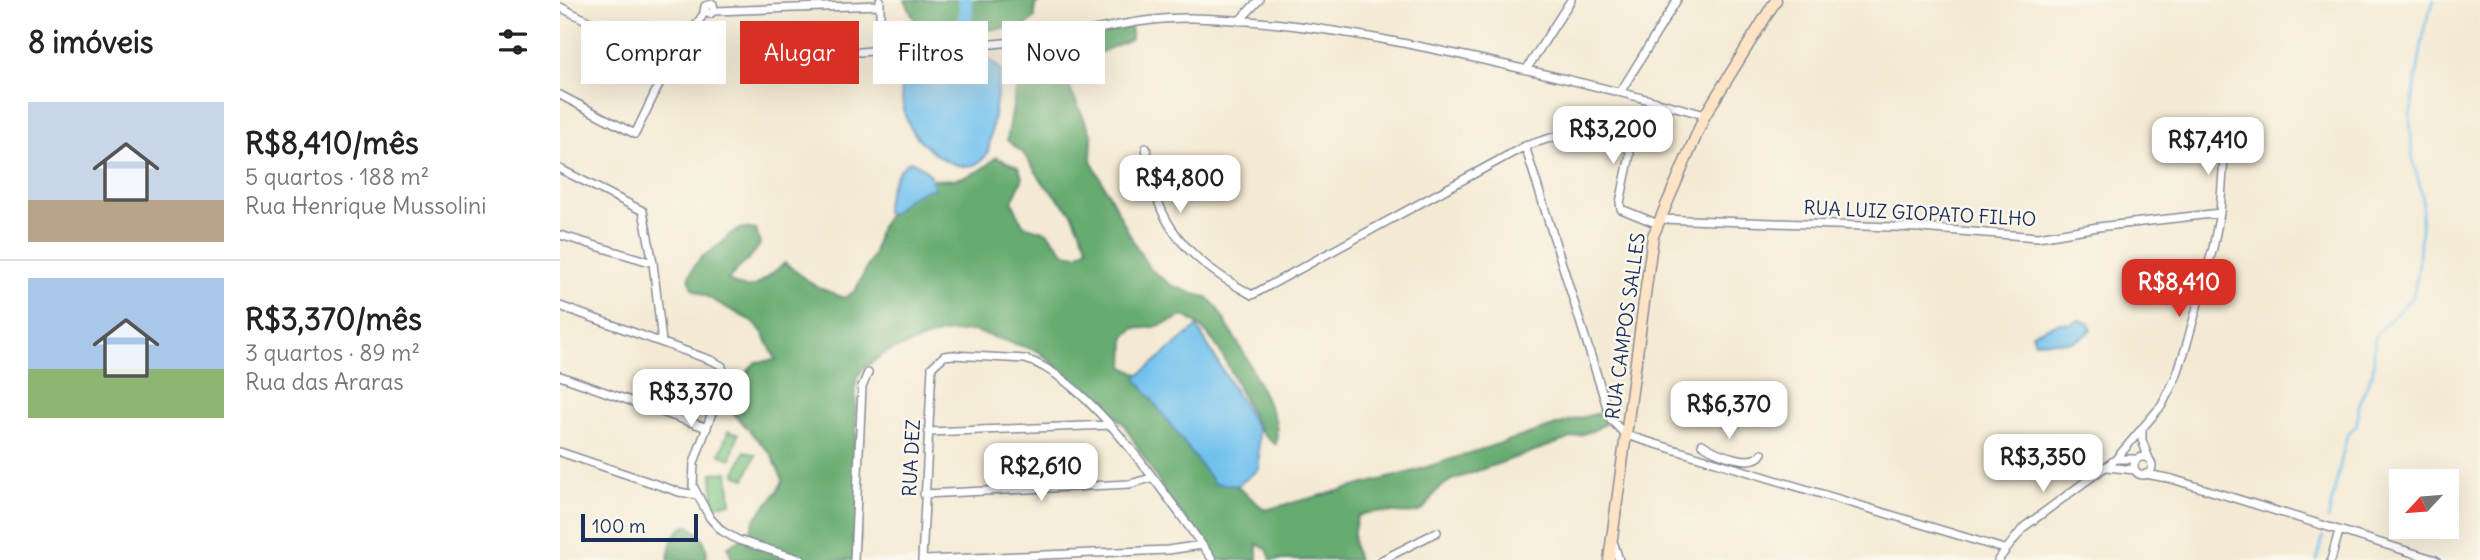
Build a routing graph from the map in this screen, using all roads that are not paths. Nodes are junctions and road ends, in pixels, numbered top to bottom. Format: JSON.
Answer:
{"nodes":[{"id":1,"x":696,"y":0,"type":"edge"},
{"id":2,"x":1259,"y":0,"type":"edge"},
{"id":3,"x":1572,"y":0,"type":"edge"},
{"id":4,"x":1677,"y":0,"type":"edge"},
{"id":5,"x":1776,"y":0,"type":"edge"},
{"id":6,"x":880,"y":3,"type":"edge"},
{"id":7,"x":560,"y":7,"type":"edge"},
{"id":8,"x":705,"y":8,"type":"junction"},
{"id":9,"x":589,"y":21,"type":"edge"},
{"id":10,"x":696,"y":21,"type":"edge"},
{"id":11,"x":880,"y":21,"type":"edge"},
{"id":12,"x":1240,"y":21,"type":"junction"},
{"id":13,"x":988,"y":45,"type":"edge"},
{"id":14,"x":873,"y":51,"type":"edge"},
{"id":15,"x":860,"y":52,"type":"dead end"},
{"id":16,"x":1526,"y":69,"type":"junction"},
{"id":17,"x":659,"y":84,"type":"edge"},
{"id":18,"x":1621,"y":91,"type":"junction"},
{"id":19,"x":560,"y":95,"type":"edge"},
{"id":20,"x":1705,"y":115,"type":"junction"},
{"id":21,"x":2225,"y":143,"type":"dead end"},
{"id":22,"x":1525,"y":146,"type":"junction"},
{"id":23,"x":1146,"y":148,"type":"dead end"},
{"id":24,"x":560,"y":169,"type":"edge"},
{"id":25,"x":2220,"y":214,"type":"junction"},
{"id":26,"x":1659,"y":222,"type":"junction"},
{"id":27,"x":560,"y":236,"type":"edge"},
{"id":28,"x":653,"y":264,"type":"junction"},
{"id":29,"x":560,"y":306,"type":"edge"},
{"id":30,"x":662,"y":342,"type":"junction"},
{"id":31,"x":868,"y":373,"type":"dead end"},
{"id":32,"x":560,"y":376,"type":"edge"},
{"id":33,"x":1111,"y":425,"type":"junction"},
{"id":34,"x":707,"y":428,"type":"junction"},
{"id":35,"x":2142,"y":428,"type":"junction"},
{"id":36,"x":928,"y":432,"type":"junction"},
{"id":37,"x":1626,"y":435,"type":"junction"},
{"id":38,"x":2132,"y":440,"type":"junction"},
{"id":39,"x":1702,"y":444,"type":"dead end"},
{"id":40,"x":560,"y":452,"type":"edge"},
{"id":41,"x":1762,"y":453,"type":"dead end"},
{"id":42,"x":2133,"y":458,"type":"junction"},
{"id":43,"x":2116,"y":459,"type":"junction"},
{"id":44,"x":2150,"y":461,"type":"junction"},
{"id":45,"x":2107,"y":467,"type":"junction"},
{"id":46,"x":2135,"y":470,"type":"junction"},
{"id":47,"x":2146,"y":474,"type":"junction"},
{"id":48,"x":1151,"y":478,"type":"junction"},
{"id":49,"x":2172,"y":479,"type":"junction"},
{"id":50,"x":924,"y":494,"type":"junction"},
{"id":51,"x":697,"y":495,"type":"junction"},
{"id":52,"x":2339,"y":531,"type":"junction"},
{"id":53,"x":1437,"y":532,"type":"dead end"},
{"id":54,"x":1612,"y":539,"type":"junction"},
{"id":55,"x":1202,"y":545,"type":"junction"},
{"id":56,"x":2004,"y":550,"type":"junction"},
{"id":57,"x":1131,"y":556,"type":"edge"},
{"id":58,"x":802,"y":560,"type":"edge"},
{"id":59,"x":854,"y":560,"type":"edge"},
{"id":60,"x":923,"y":560,"type":"edge"},
{"id":61,"x":1213,"y":560,"type":"edge"},
{"id":62,"x":1382,"y":560,"type":"edge"},
{"id":63,"x":1609,"y":560,"type":"edge"},
{"id":64,"x":1619,"y":560,"type":"edge"},
{"id":65,"x":1998,"y":560,"type":"edge"},
{"id":66,"x":2331,"y":560,"type":"edge"},
{"id":67,"x":2436,"y":560,"type":"edge"}],
"edges":[{"from":1,"to":8,"type":"street"},
{"from":2,"to":12,"type":"street"},
{"from":3,"to":16,"type":"street"},
{"from":4,"to":18,"type":"street"},
{"from":5,"to":20,"type":"main road","name":"RUA CAMPOS SALLES"},
{"from":6,"to":8,"type":"street"},
{"from":6,"to":11,"type":"street"},
{"from":7,"to":9,"type":"street"},
{"from":8,"to":10,"type":"street"},
{"from":12,"to":13,"type":"street"},
{"from":12,"to":16,"type":"street"},
{"from":14,"to":15,"type":"street"},
{"from":16,"to":18,"type":"street"},
{"from":17,"to":19,"type":"street"},
{"from":18,"to":20,"type":"street"},
{"from":20,"to":26,"type":"main road","name":"RUA CAMPOS SALLES"},
{"from":21,"to":25,"type":"street"},
{"from":22,"to":23,"type":"street"},
{"from":22,"to":26,"type":"street"},
{"from":22,"to":37,"type":"street"},
{"from":24,"to":28,"type":"street"},
{"from":25,"to":26,"type":"street","name":"RUA LUIZ GIOPATO FILHO"},
{"from":25,"to":35,"type":"street"},
{"from":26,"to":37,"type":"main road","name":"RUA CAMPOS SALLES"},
{"from":27,"to":28,"type":"street"},
{"from":28,"to":30,"type":"street"},
{"from":29,"to":30,"type":"street"},
{"from":30,"to":34,"type":"street"},
{"from":31,"to":59,"type":"street"},
{"from":32,"to":34,"type":"street"},
{"from":33,"to":36,"type":"street"},
{"from":33,"to":36,"type":"street","name":"RUA DEZ"},
{"from":33,"to":48,"type":"street"},
{"from":34,"to":51,"type":"street"},
{"from":35,"to":38,"type":"street"},
{"from":35,"to":44,"type":"street"},
{"from":36,"to":50,"type":"street","name":"RUA DEZ"},
{"from":37,"to":54,"type":"main road","name":"RUA CAMPOS SALLES"},
{"from":37,"to":56,"type":"street"},
{"from":38,"to":42,"type":"street"},
{"from":38,"to":43,"type":"street"},
{"from":39,"to":41,"type":"street"},
{"from":40,"to":51,"type":"street"},
{"from":42,"to":43,"type":"street"},
{"from":42,"to":44,"type":"street"},
{"from":42,"to":46,"type":"street"},
{"from":43,"to":45,"type":"street"},
{"from":44,"to":47,"type":"street"},
{"from":44,"to":49,"type":"street"},
{"from":45,"to":46,"type":"street"},
{"from":45,"to":56,"type":"street"},
{"from":46,"to":47,"type":"street"},
{"from":47,"to":49,"type":"street"},
{"from":48,"to":50,"type":"street"},
{"from":48,"to":55,"type":"street"},
{"from":49,"to":52,"type":"street"},
{"from":50,"to":60,"type":"street","name":"RUA DEZ"},
{"from":51,"to":58,"type":"street"},
{"from":52,"to":66,"type":"street"},
{"from":52,"to":67,"type":"street"},
{"from":53,"to":62,"type":"street"},
{"from":54,"to":63,"type":"main road","name":"RUA CAMPOS SALLES"},
{"from":54,"to":64,"type":"street"},
{"from":55,"to":57,"type":"street"},
{"from":55,"to":61,"type":"street"},
{"from":56,"to":65,"type":"street"},
{"from":57,"to":60,"type":"street"}]}
